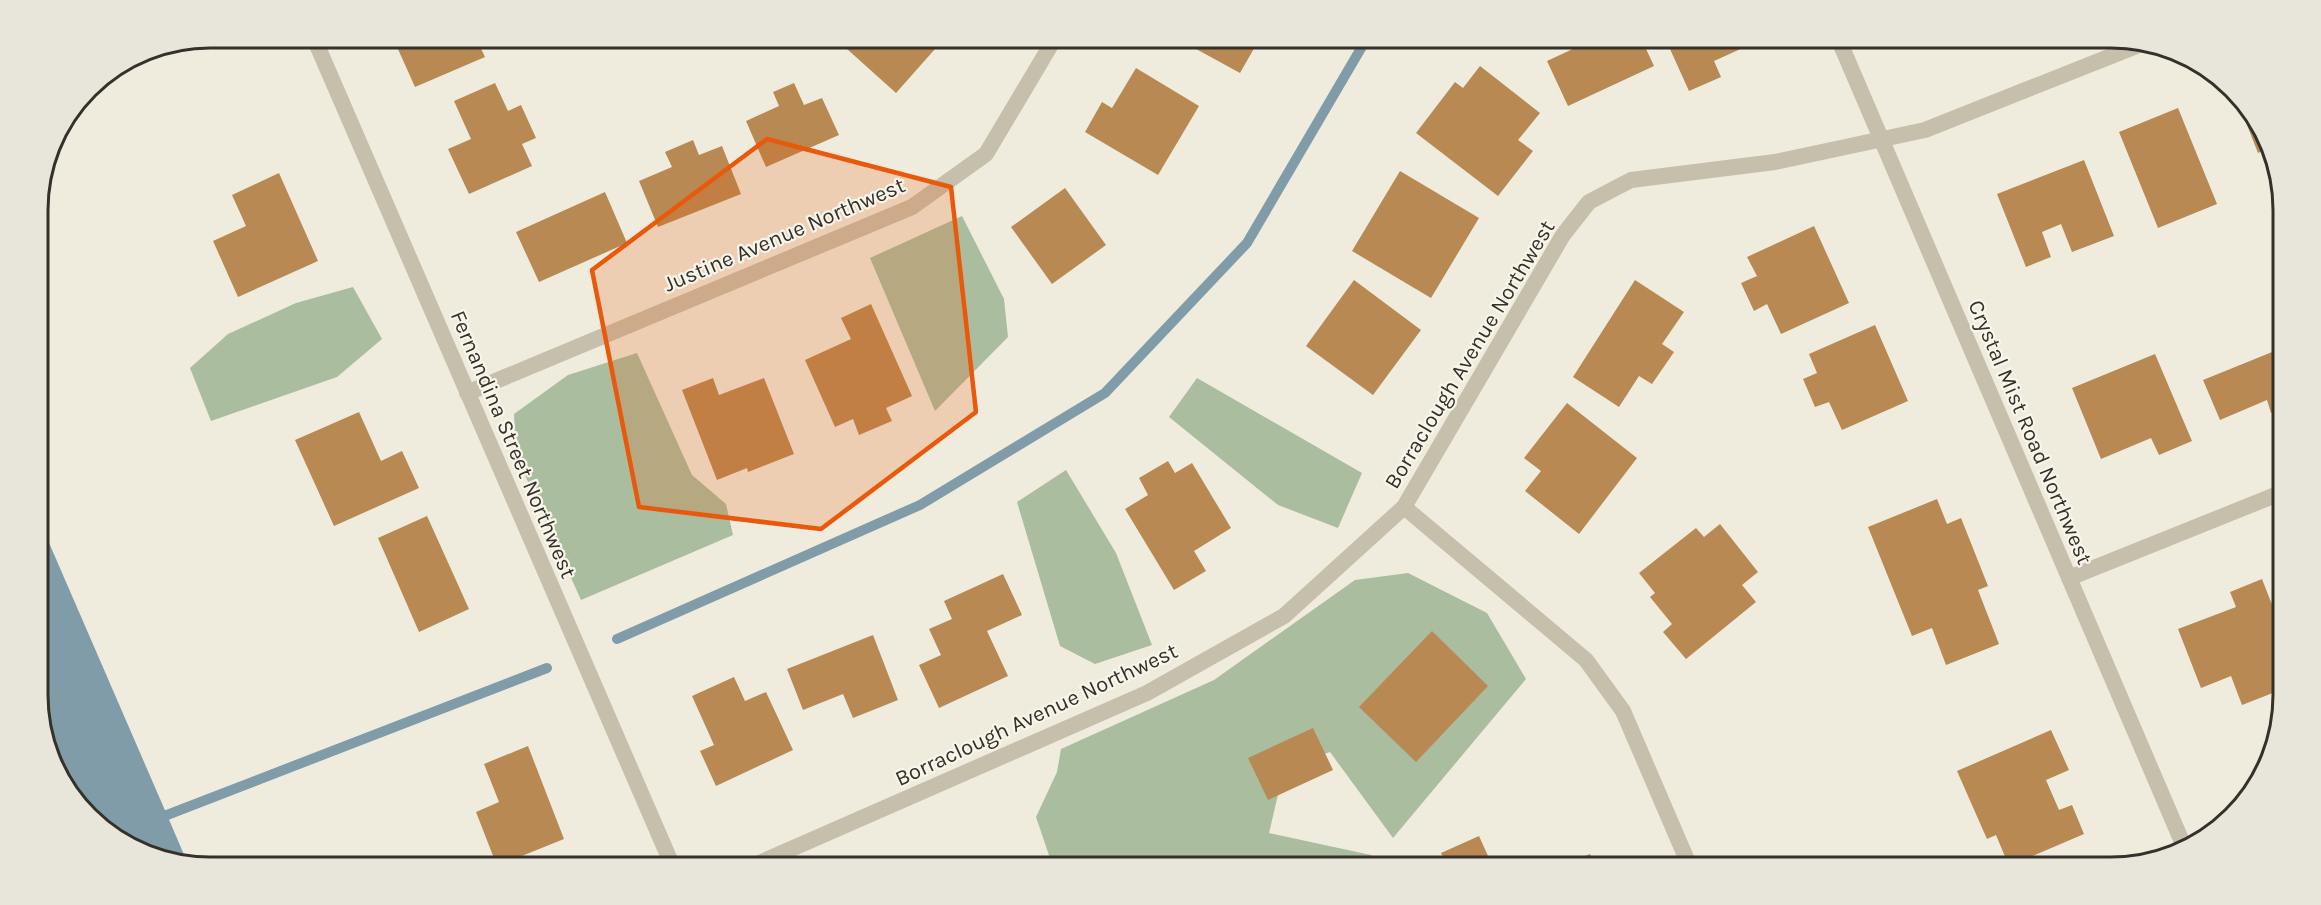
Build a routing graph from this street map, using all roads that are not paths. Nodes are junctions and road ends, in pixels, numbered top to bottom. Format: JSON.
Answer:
{"nodes":[{"id":1,"x":318,"y":48,"type":"edge"},
{"id":2,"x":1049,"y":48,"type":"edge"},
{"id":3,"x":1842,"y":48,"type":"edge"},
{"id":4,"x":2129,"y":49,"type":"edge"},
{"id":5,"x":1880,"y":140,"type":"junction"},
{"id":6,"x":467,"y":393,"type":"junction"},
{"id":7,"x":2273,"y":496,"type":"edge"},
{"id":8,"x":1404,"y":507,"type":"junction"},
{"id":9,"x":2069,"y":578,"type":"junction"},
{"id":10,"x":2182,"y":841,"type":"edge"},
{"id":11,"x":669,"y":857,"type":"edge"},
{"id":12,"x":773,"y":857,"type":"edge"},
{"id":13,"x":1686,"y":857,"type":"edge"}],
"edges":[{"from":1,"to":6,"type":"street","name":"Fernandina Street Northwest"},
{"from":2,"to":6,"type":"street","name":"Justine Avenue Northwest"},
{"from":3,"to":5,"type":"street","name":"Crystal Mist Road Northwest"},
{"from":4,"to":5,"type":"street","name":"Borraclough Avenue Northwest"},
{"from":5,"to":8,"type":"street","name":"Borraclough Avenue Northwest"},
{"from":5,"to":9,"type":"street","name":"Crystal Mist Road Northwest"},
{"from":6,"to":11,"type":"street","name":"Fernandina Street Northwest"},
{"from":7,"to":9,"type":"street"},
{"from":8,"to":12,"type":"street","name":"Borraclough Avenue Northwest"},
{"from":8,"to":13,"type":"street"},
{"from":9,"to":10,"type":"street","name":"Crystal Mist Road Northwest"}]}
